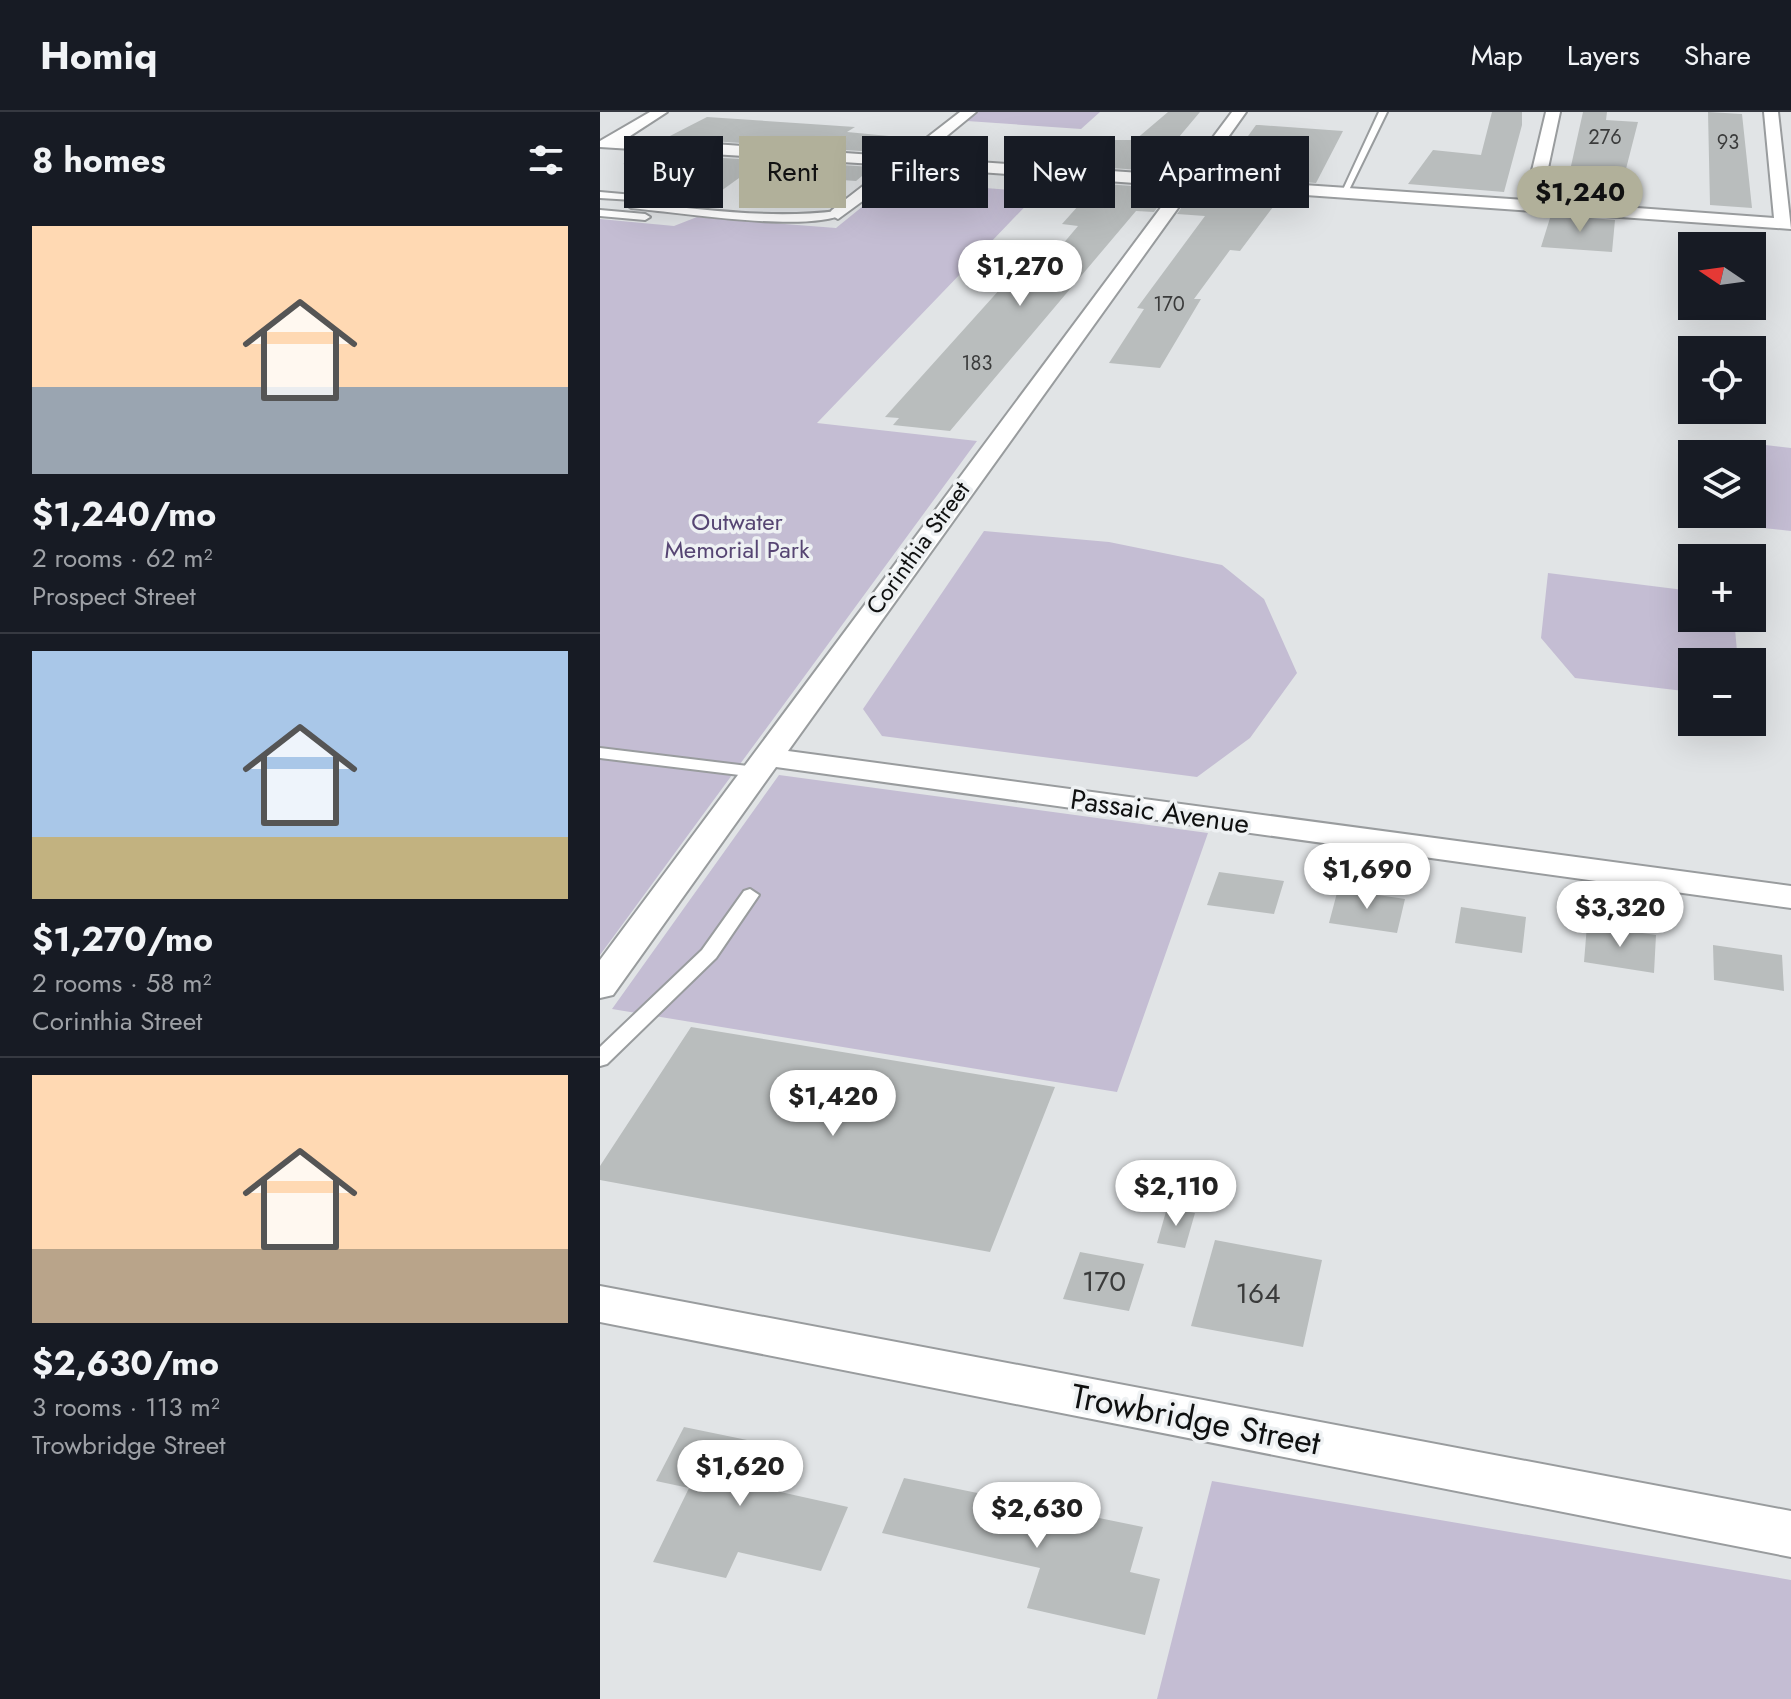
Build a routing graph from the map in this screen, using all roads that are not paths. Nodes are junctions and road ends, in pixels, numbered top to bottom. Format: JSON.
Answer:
{"nodes":[{"id":1,"x":660,"y":112,"type":"edge"},
{"id":2,"x":969,"y":112,"type":"edge"},
{"id":3,"x":1239,"y":112,"type":"edge"},
{"id":4,"x":1383,"y":112,"type":"edge"},
{"id":5,"x":1553,"y":112,"type":"edge"},
{"id":6,"x":1771,"y":112,"type":"edge"},
{"id":7,"x":940,"y":136,"type":"edge"},
{"id":8,"x":1221,"y":136,"type":"edge"},
{"id":9,"x":605,"y":144,"type":"edge"},
{"id":10,"x":862,"y":159,"type":"edge"},
{"id":11,"x":988,"y":167,"type":"edge"},
{"id":12,"x":1131,"y":177,"type":"edge"},
{"id":13,"x":1309,"y":190,"type":"edge"},
{"id":14,"x":1344,"y":192,"type":"junction"},
{"id":15,"x":600,"y":195,"type":"edge"},
{"id":16,"x":862,"y":196,"type":"edge"},
{"id":17,"x":1532,"y":205,"type":"junction"},
{"id":18,"x":1166,"y":208,"type":"edge"},
{"id":19,"x":674,"y":209,"type":"junction"},
{"id":20,"x":600,"y":213,"type":"edge"},
{"id":21,"x":838,"y":214,"type":"joint"},
{"id":22,"x":1787,"y":224,"type":"edge"},
{"id":23,"x":600,"y":753,"type":"edge"},
{"id":24,"x":761,"y":764,"type":"junction"},
{"id":25,"x":750,"y":895,"type":"dead end"},
{"id":26,"x":1791,"y":897,"type":"edge"},
{"id":27,"x":600,"y":986,"type":"edge"},
{"id":28,"x":600,"y":1059,"type":"edge"},
{"id":29,"x":600,"y":1304,"type":"edge"},
{"id":30,"x":1791,"y":1534,"type":"edge"}],
"edges":[{"from":1,"to":9,"type":"street"},
{"from":2,"to":7,"type":"street"},
{"from":3,"to":8,"type":"street","name":"Corinthia Street"},
{"from":4,"to":14,"type":"lane"},
{"from":5,"to":17,"type":"street"},
{"from":6,"to":22,"type":"street"},
{"from":9,"to":10,"type":"street"},
{"from":11,"to":12,"type":"street"},
{"from":13,"to":14,"type":"street"},
{"from":14,"to":17,"type":"street"},
{"from":15,"to":19,"type":"lane"},
{"from":16,"to":21,"type":"street"},
{"from":17,"to":22,"type":"street"},
{"from":18,"to":24,"type":"street","name":"Corinthia Street"},
{"from":19,"to":20,"type":"lane"},
{"from":19,"to":21,"type":"lane"},
{"from":23,"to":24,"type":"lane"},
{"from":24,"to":26,"type":"street","name":"Passaic Avenue"},
{"from":24,"to":27,"type":"street","name":"Corinthia Street"},
{"from":25,"to":28,"type":"lane"},
{"from":29,"to":30,"type":"street","name":"Trowbridge Street"}]}
